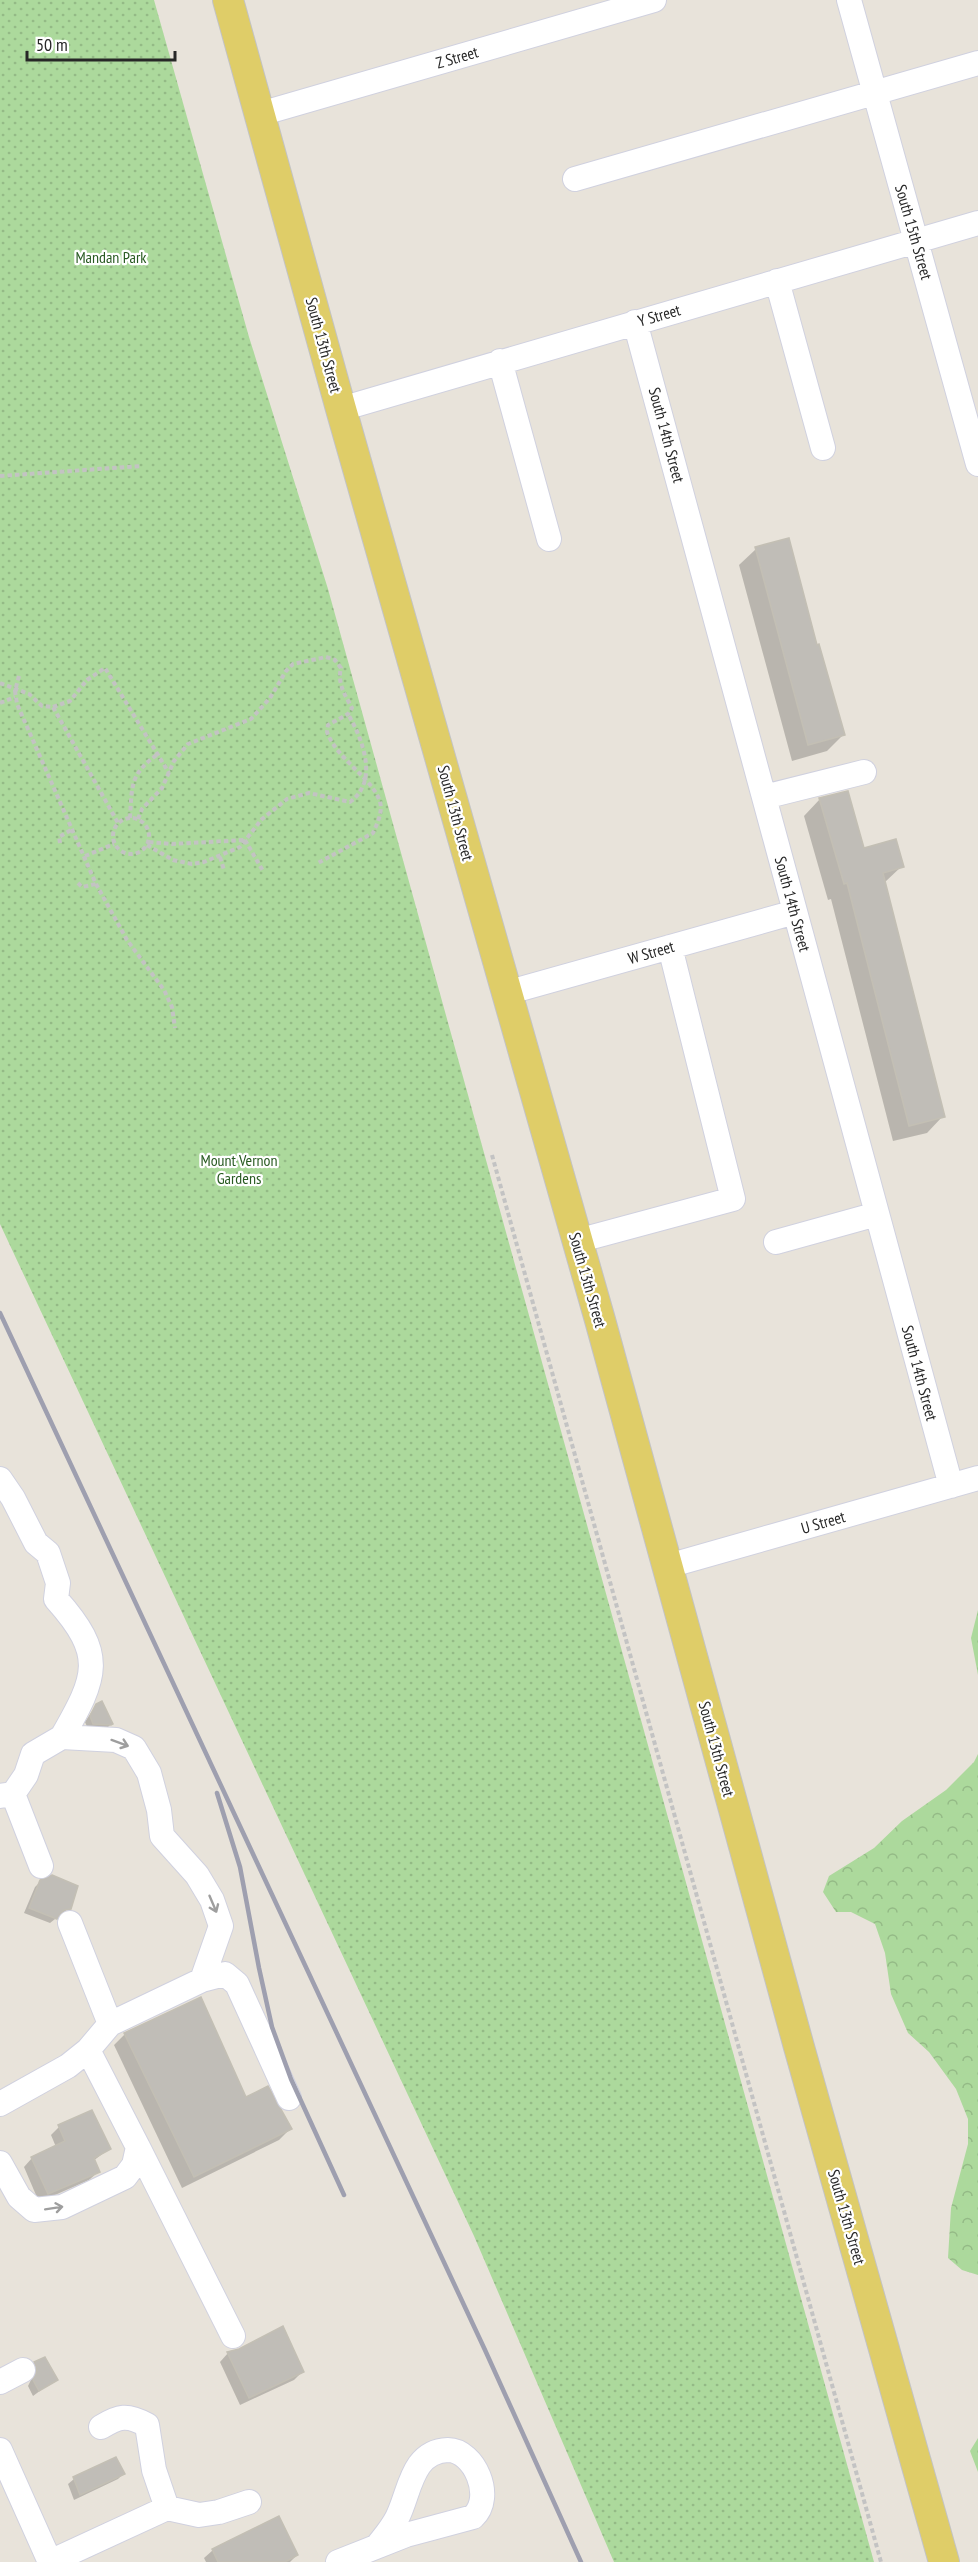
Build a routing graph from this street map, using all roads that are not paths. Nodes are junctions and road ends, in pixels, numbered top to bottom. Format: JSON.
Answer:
{"nodes":[{"id":1,"x":228,"y":0,"type":"edge"},
{"id":2,"x":654,"y":0,"type":"edge"},
{"id":3,"x":849,"y":0,"type":"edge"},
{"id":4,"x":978,"y":63,"type":"edge"},
{"id":5,"x":875,"y":93,"type":"junction"},
{"id":6,"x":260,"y":114,"type":"junction"},
{"id":7,"x":574,"y":179,"type":"dead end"},
{"id":8,"x":978,"y":223,"type":"edge"},
{"id":9,"x":917,"y":241,"type":"junction"},
{"id":10,"x":777,"y":281,"type":"junction"},
{"id":11,"x":635,"y":322,"type":"junction"},
{"id":12,"x":500,"y":361,"type":"junction"},
{"id":13,"x":967,"y":382,"type":"edge"},
{"id":14,"x":341,"y":409,"type":"junction"},
{"id":15,"x":823,"y":448,"type":"dead end"},
{"id":16,"x":978,"y":464,"type":"edge"},
{"id":17,"x":549,"y":539,"type":"dead end"},
{"id":18,"x":864,"y":772,"type":"dead end"},
{"id":19,"x":764,"y":797,"type":"junction"},
{"id":20,"x":795,"y":912,"type":"junction"},
{"id":21,"x":670,"y":947,"type":"junction"},
{"id":22,"x":506,"y":993,"type":"junction"},
{"id":23,"x":877,"y":1214,"type":"junction"},
{"id":24,"x":578,"y":1241,"type":"junction"},
{"id":25,"x":776,"y":1242,"type":"dead end"},
{"id":26,"x":978,"y":1478,"type":"edge"},
{"id":27,"x":0,"y":1479,"type":"edge"},
{"id":28,"x":951,"y":1486,"type":"junction"},
{"id":29,"x":668,"y":1566,"type":"junction"},
{"id":30,"x":62,"y":1737,"type":"junction"},
{"id":31,"x":6,"y":1795,"type":"edge"},
{"id":32,"x":41,"y":1866,"type":"dead end"},
{"id":33,"x":70,"y":1923,"type":"dead end"},
{"id":34,"x":202,"y":1980,"type":"junction"},
{"id":35,"x":110,"y":2024,"type":"junction"},
{"id":36,"x":88,"y":2050,"type":"junction"},
{"id":37,"x":289,"y":2098,"type":"dead end"},
{"id":38,"x":0,"y":2104,"type":"edge"},
{"id":39,"x":138,"y":2147,"type":"junction"},
{"id":40,"x":0,"y":2163,"type":"edge"},
{"id":41,"x":233,"y":2336,"type":"dead end"},
{"id":42,"x":23,"y":2370,"type":"dead end"},
{"id":43,"x":0,"y":2382,"type":"edge"},
{"id":44,"x":100,"y":2427,"type":"dead end"},
{"id":45,"x":0,"y":2450,"type":"edge"},
{"id":46,"x":249,"y":2502,"type":"dead end"},
{"id":47,"x":166,"y":2508,"type":"junction"},
{"id":48,"x":378,"y":2545,"type":"junction"},
{"id":49,"x":50,"y":2562,"type":"edge"},
{"id":50,"x":338,"y":2562,"type":"edge"},
{"id":51,"x":944,"y":2562,"type":"edge"}],
"edges":[{"from":1,"to":6,"type":"main road","name":"South 13th Street"},
{"from":2,"to":6,"type":"street","name":"Z Street"},
{"from":3,"to":5,"type":"street","name":"South 15th Street"},
{"from":4,"to":5,"type":"street"},
{"from":5,"to":7,"type":"street"},
{"from":5,"to":9,"type":"street","name":"South 15th Street"},
{"from":6,"to":14,"type":"main road","name":"South 13th Street"},
{"from":8,"to":9,"type":"street","name":"Y Street"},
{"from":9,"to":10,"type":"street","name":"Y Street"},
{"from":9,"to":13,"type":"street","name":"South 15th Street"},
{"from":10,"to":11,"type":"street","name":"Y Street"},
{"from":10,"to":15,"type":"street"},
{"from":11,"to":12,"type":"street","name":"Y Street"},
{"from":11,"to":19,"type":"street","name":"South 14th Street"},
{"from":12,"to":14,"type":"street","name":"Y Street"},
{"from":12,"to":17,"type":"street"},
{"from":13,"to":16,"type":"street","name":"South 15th Street"},
{"from":14,"to":22,"type":"main road","name":"South 13th Street"},
{"from":18,"to":19,"type":"street"},
{"from":19,"to":20,"type":"street","name":"South 14th Street"},
{"from":20,"to":21,"type":"street","name":"W Street"},
{"from":20,"to":23,"type":"street","name":"South 14th Street"},
{"from":21,"to":22,"type":"street","name":"W Street"},
{"from":21,"to":24,"type":"street"},
{"from":22,"to":24,"type":"main road","name":"South 13th Street"},
{"from":23,"to":25,"type":"street"},
{"from":23,"to":28,"type":"street","name":"South 14th Street"},
{"from":24,"to":29,"type":"main road","name":"South 13th Street"},
{"from":26,"to":28,"type":"street","name":"U Street"},
{"from":27,"to":30,"type":"street"},
{"from":28,"to":29,"type":"street","name":"U Street"},
{"from":29,"to":51,"type":"main road","name":"South 13th Street"},
{"from":30,"to":31,"type":"street"},
{"from":30,"to":34,"type":"street","one_way":true},
{"from":31,"to":32,"type":"street"},
{"from":33,"to":35,"type":"street"},
{"from":34,"to":35,"type":"street"},
{"from":34,"to":37,"type":"street"},
{"from":35,"to":36,"type":"street"},
{"from":36,"to":38,"type":"street"},
{"from":36,"to":39,"type":"street"},
{"from":40,"to":39,"type":"street","one_way":true},
{"from":39,"to":41,"type":"street"},
{"from":42,"to":43,"type":"street"},
{"from":44,"to":47,"type":"street"},
{"from":45,"to":49,"type":"street"},
{"from":46,"to":47,"type":"street"},
{"from":47,"to":49,"type":"street"},
{"from":48,"to":48,"type":"street"},
{"from":48,"to":50,"type":"street"}]}
